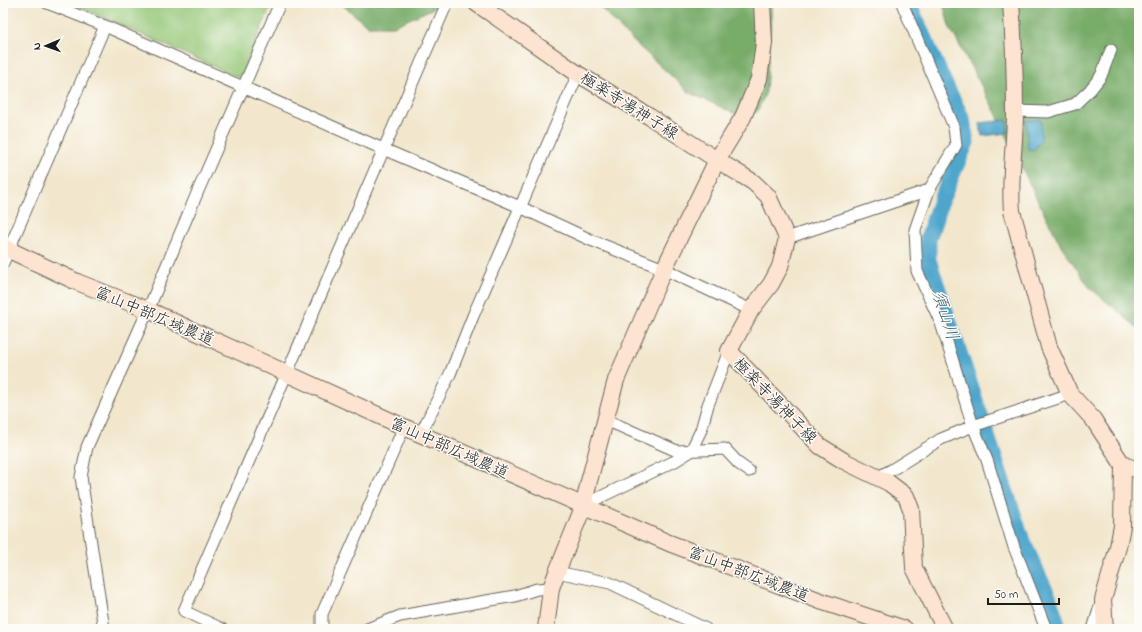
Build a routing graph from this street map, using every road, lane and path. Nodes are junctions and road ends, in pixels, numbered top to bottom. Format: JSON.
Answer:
{"nodes":[{"id":1,"x":280,"y":3,"type":"edge"},
{"id":2,"x":447,"y":3,"type":"edge"},
{"id":3,"x":476,"y":3,"type":"edge"},
{"id":4,"x":762,"y":3,"type":"edge"},
{"id":5,"x":902,"y":3,"type":"edge"},
{"id":6,"x":1010,"y":3,"type":"edge"},
{"id":7,"x":53,"y":4,"type":"edge"},
{"id":8,"x":104,"y":26,"type":"junction"},
{"id":9,"x":1111,"y":50,"type":"dead end"},
{"id":10,"x":578,"y":74,"type":"junction"},
{"id":11,"x":243,"y":88,"type":"junction"},
{"id":12,"x":1015,"y":111,"type":"junction"},
{"id":13,"x":383,"y":149,"type":"junction"},
{"id":14,"x":717,"y":160,"type":"junction"},
{"id":15,"x":928,"y":190,"type":"junction"},
{"id":16,"x":520,"y":207,"type":"junction"},
{"id":17,"x":787,"y":238,"type":"junction"},
{"id":18,"x":5,"y":253,"type":"edge"},
{"id":19,"x":664,"y":269,"type":"junction"},
{"id":20,"x":148,"y":310,"type":"junction"},
{"id":21,"x":751,"y":310,"type":"junction"},
{"id":22,"x":729,"y":351,"type":"junction"},
{"id":23,"x":286,"y":372,"type":"junction"},
{"id":24,"x":1070,"y":394,"type":"junction"},
{"id":25,"x":606,"y":420,"type":"junction"},
{"id":26,"x":973,"y":426,"type":"junction"},
{"id":27,"x":404,"y":427,"type":"junction"},
{"id":28,"x":421,"y":434,"type":"junction"},
{"id":29,"x":691,"y":451,"type":"junction"},
{"id":30,"x":1123,"y":465,"type":"junction"},
{"id":31,"x":1139,"y":470,"type":"edge"},
{"id":32,"x":749,"y":471,"type":"dead end"},
{"id":33,"x":878,"y":477,"type":"junction"},
{"id":34,"x":584,"y":505,"type":"junction"},
{"id":35,"x":557,"y":572,"type":"junction"},
{"id":36,"x":551,"y":588,"type":"junction"},
{"id":37,"x":1103,"y":600,"type":"junction"},
{"id":38,"x":104,"y":629,"type":"edge"},
{"id":39,"x":222,"y":629,"type":"edge"},
{"id":40,"x":322,"y":629,"type":"edge"},
{"id":41,"x":367,"y":629,"type":"edge"},
{"id":42,"x":546,"y":629,"type":"edge"},
{"id":43,"x":706,"y":629,"type":"edge"},
{"id":44,"x":905,"y":629,"type":"edge"},
{"id":45,"x":945,"y":629,"type":"edge"},
{"id":46,"x":1046,"y":629,"type":"edge"},
{"id":47,"x":1093,"y":629,"type":"edge"},
{"id":48,"x":1105,"y":629,"type":"edge"}],
"edges":[{"from":1,"to":11,"type":"street"},
{"from":2,"to":13,"type":"street"},
{"from":3,"to":10,"type":"street","name":"極楽寺湯神子線"},
{"from":4,"to":14,"type":"street"},
{"from":5,"to":15,"type":"street"},
{"from":6,"to":12,"type":"street"},
{"from":7,"to":8,"type":"street"},
{"from":8,"to":11,"type":"street"},
{"from":8,"to":18,"type":"street"},
{"from":9,"to":12,"type":"street"},
{"from":10,"to":14,"type":"street","name":"極楽寺湯神子線"},
{"from":10,"to":16,"type":"street"},
{"from":11,"to":13,"type":"street"},
{"from":11,"to":20,"type":"street"},
{"from":12,"to":24,"type":"street"},
{"from":13,"to":16,"type":"street"},
{"from":13,"to":23,"type":"street"},
{"from":14,"to":17,"type":"street","name":"極楽寺湯神子線"},
{"from":14,"to":19,"type":"street"},
{"from":15,"to":17,"type":"street"},
{"from":15,"to":26,"type":"street"},
{"from":16,"to":19,"type":"street"},
{"from":16,"to":28,"type":"street"},
{"from":17,"to":21,"type":"street","name":"極楽寺湯神子線"},
{"from":18,"to":20,"type":"street","name":"富山中部広域農道"},
{"from":19,"to":21,"type":"street"},
{"from":19,"to":25,"type":"street"},
{"from":20,"to":23,"type":"street","name":"富山中部広域農道"},
{"from":20,"to":38,"type":"street"},
{"from":21,"to":22,"type":"street","name":"極楽寺湯神子線"},
{"from":22,"to":29,"type":"street"},
{"from":22,"to":33,"type":"street","name":"極楽寺湯神子線"},
{"from":23,"to":27,"type":"street","name":"富山中部広域農道"},
{"from":23,"to":39,"type":"street"},
{"from":24,"to":26,"type":"street"},
{"from":24,"to":30,"type":"street"},
{"from":25,"to":29,"type":"street"},
{"from":25,"to":34,"type":"street"},
{"from":26,"to":33,"type":"street"},
{"from":26,"to":46,"type":"street"},
{"from":27,"to":28,"type":"street","name":"富山中部広域農道"},
{"from":27,"to":40,"type":"street"},
{"from":28,"to":34,"type":"street","name":"富山中部広域農道"},
{"from":29,"to":32,"type":"street"},
{"from":29,"to":34,"type":"street"},
{"from":30,"to":31,"type":"street"},
{"from":30,"to":37,"type":"street"},
{"from":33,"to":45,"type":"street","name":"極楽寺湯神子線"},
{"from":34,"to":35,"type":"street"},
{"from":34,"to":44,"type":"street","name":"富山中部広域農道"},
{"from":35,"to":36,"type":"street"},
{"from":35,"to":43,"type":"street"},
{"from":36,"to":41,"type":"street"},
{"from":36,"to":42,"type":"street"},
{"from":37,"to":47,"type":"street"},
{"from":37,"to":48,"type":"street"}]}
